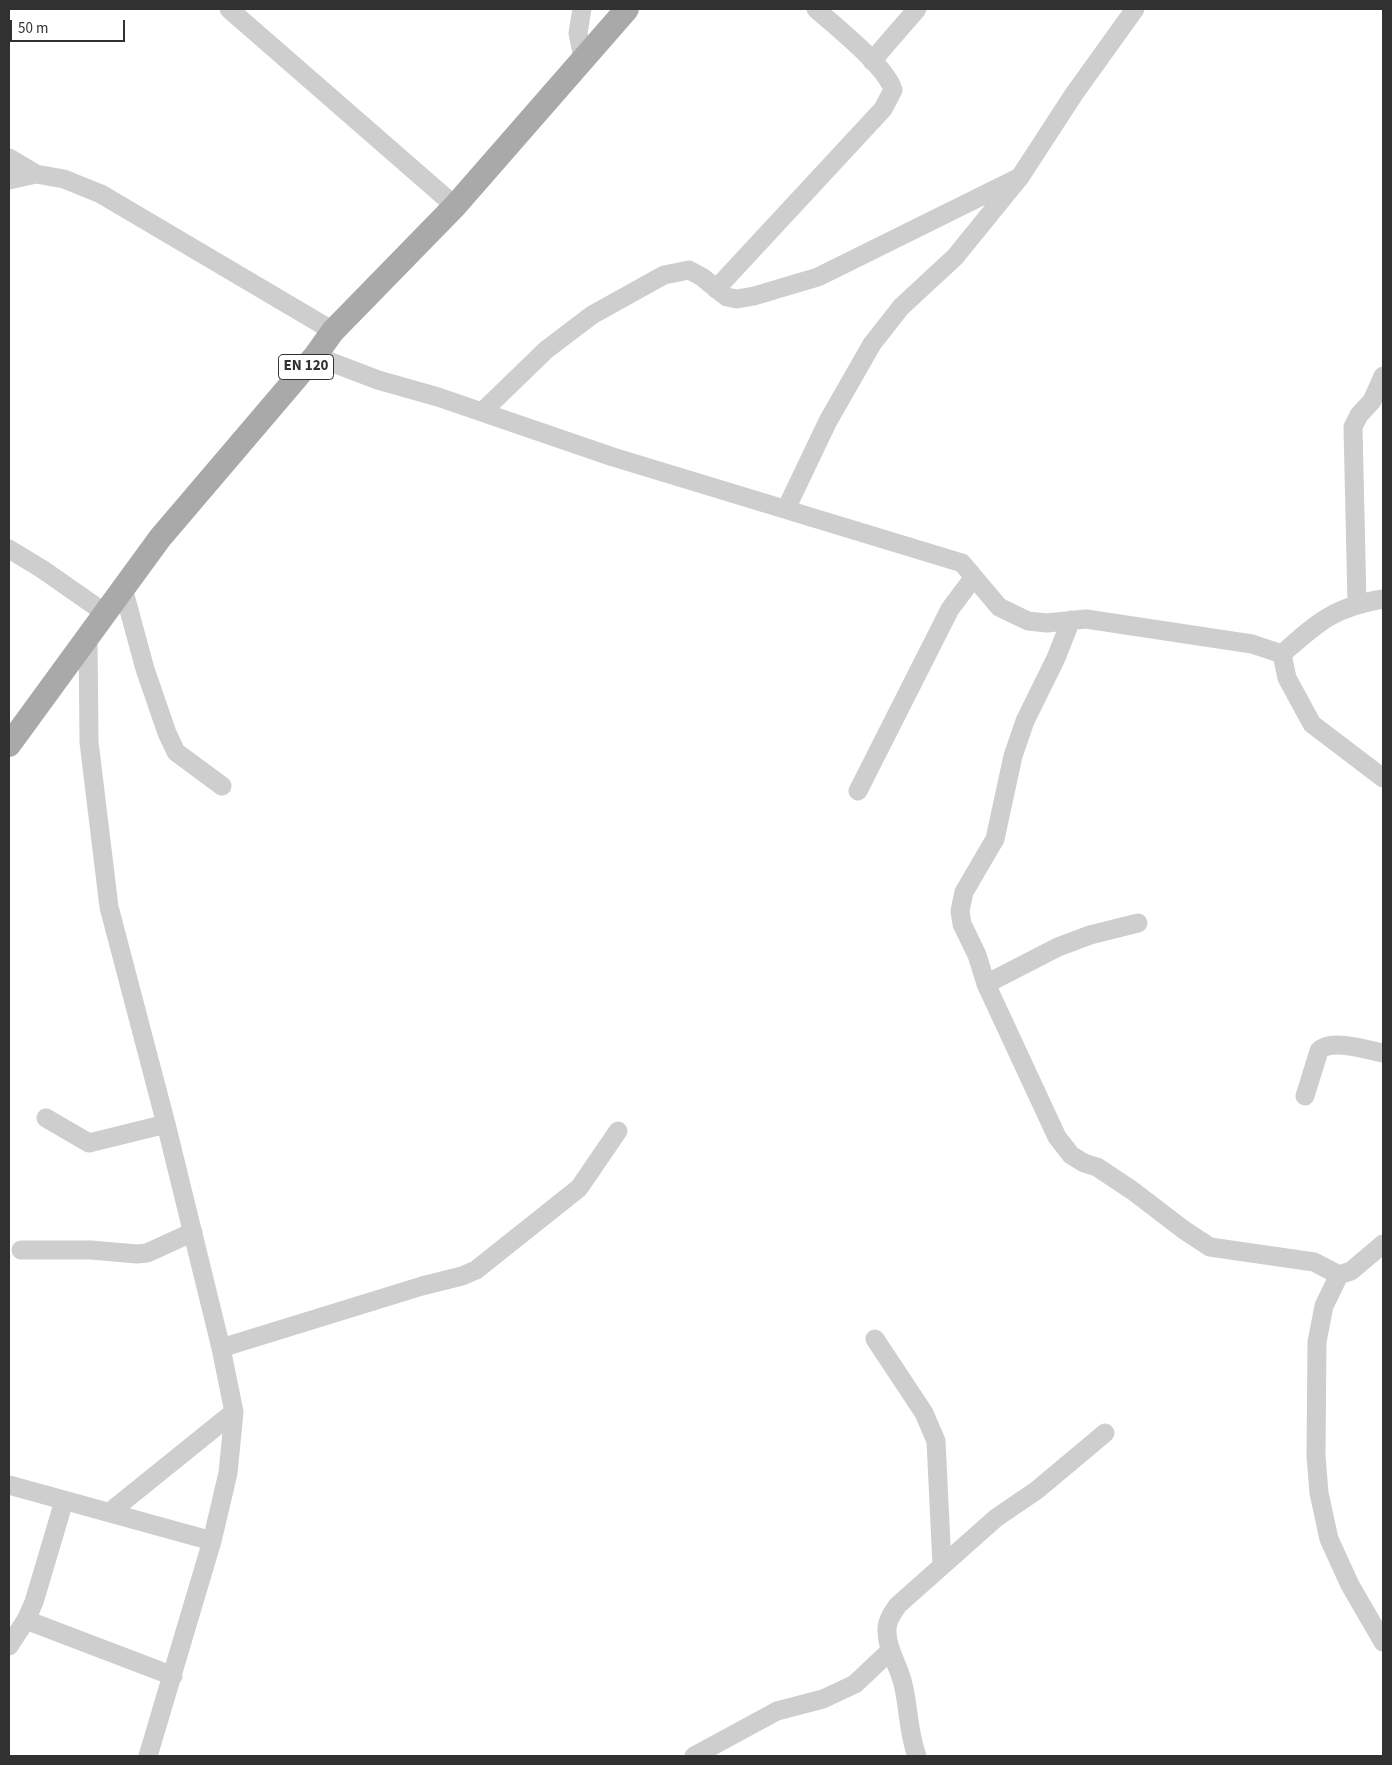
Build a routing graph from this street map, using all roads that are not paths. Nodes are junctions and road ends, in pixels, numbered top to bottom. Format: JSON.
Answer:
{"nodes":[{"id":1,"x":229,"y":9,"type":"edge"},
{"id":2,"x":582,"y":9,"type":"edge"},
{"id":3,"x":627,"y":9,"type":"edge"},
{"id":4,"x":816,"y":9,"type":"edge"},
{"id":5,"x":917,"y":9,"type":"edge"},
{"id":6,"x":1135,"y":9,"type":"edge"},
{"id":7,"x":583,"y":58,"type":"junction"},
{"id":8,"x":872,"y":61,"type":"junction"},
{"id":9,"x":9,"y":158,"type":"edge"},
{"id":10,"x":36,"y":174,"type":"junction"},
{"id":11,"x":1020,"y":177,"type":"junction"},
{"id":12,"x":9,"y":180,"type":"edge"},
{"id":13,"x":454,"y":206,"type":"junction"},
{"id":14,"x":716,"y":289,"type":"junction"},
{"id":15,"x":333,"y":331,"type":"junction"},
{"id":16,"x":315,"y":356,"type":"junction"},
{"id":17,"x":1383,"y":376,"type":"edge"},
{"id":18,"x":482,"y":412,"type":"junction"},
{"id":19,"x":786,"y":509,"type":"junction"},
{"id":20,"x":9,"y":549,"type":"edge"},
{"id":21,"x":974,"y":577,"type":"junction"},
{"id":22,"x":123,"y":588,"type":"junction"},
{"id":23,"x":1383,"y":599,"type":"edge"},
{"id":24,"x":1357,"y":604,"type":"junction"},
{"id":25,"x":105,"y":613,"type":"junction"},
{"id":26,"x":1071,"y":620,"type":"junction"},
{"id":27,"x":88,"y":634,"type":"junction"},
{"id":28,"x":1282,"y":654,"type":"junction"},
{"id":29,"x":9,"y":745,"type":"edge"},
{"id":30,"x":1383,"y":778,"type":"edge"},
{"id":31,"x":222,"y":786,"type":"dead end"},
{"id":32,"x":858,"y":792,"type":"dead end"},
{"id":33,"x":1138,"y":923,"type":"dead end"},
{"id":34,"x":986,"y":984,"type":"junction"},
{"id":35,"x":1383,"y":1053,"type":"edge"},
{"id":36,"x":1305,"y":1096,"type":"dead end"},
{"id":37,"x":46,"y":1118,"type":"dead end"},
{"id":38,"x":166,"y":1124,"type":"junction"},
{"id":39,"x":618,"y":1131,"type":"dead end"},
{"id":40,"x":192,"y":1232,"type":"junction"},
{"id":41,"x":1383,"y":1244,"type":"edge"},
{"id":42,"x":21,"y":1250,"type":"dead end"},
{"id":43,"x":1339,"y":1275,"type":"junction"},
{"id":44,"x":875,"y":1339,"type":"dead end"},
{"id":45,"x":221,"y":1348,"type":"junction"},
{"id":46,"x":234,"y":1412,"type":"junction"},
{"id":47,"x":1106,"y":1433,"type":"dead end"},
{"id":48,"x":9,"y":1485,"type":"edge"},
{"id":49,"x":64,"y":1501,"type":"junction"},
{"id":50,"x":110,"y":1512,"type":"junction"},
{"id":51,"x":212,"y":1542,"type":"junction"},
{"id":52,"x":942,"y":1565,"type":"junction"},
{"id":53,"x":26,"y":1620,"type":"junction"},
{"id":54,"x":1383,"y":1642,"type":"edge"},
{"id":55,"x":9,"y":1646,"type":"edge"},
{"id":56,"x":891,"y":1650,"type":"junction"},
{"id":57,"x":173,"y":1676,"type":"junction"},
{"id":58,"x":148,"y":1756,"type":"edge"},
{"id":59,"x":694,"y":1756,"type":"edge"},
{"id":60,"x":917,"y":1756,"type":"edge"}],
"edges":[{"from":1,"to":13,"type":"street"},
{"from":2,"to":7,"type":"street"},
{"from":3,"to":7,"type":"main road","number":"EN 120"},
{"from":4,"to":8,"type":"street"},
{"from":5,"to":8,"type":"street"},
{"from":6,"to":11,"type":"street"},
{"from":7,"to":13,"type":"main road","number":"EN 120"},
{"from":8,"to":14,"type":"street"},
{"from":9,"to":10,"type":"street"},
{"from":10,"to":12,"type":"street"},
{"from":10,"to":15,"type":"street"},
{"from":11,"to":14,"type":"street"},
{"from":11,"to":19,"type":"street"},
{"from":13,"to":15,"type":"main road","number":"EN 120"},
{"from":14,"to":18,"type":"street"},
{"from":15,"to":16,"type":"main road","number":"EN 120"},
{"from":16,"to":18,"type":"street"},
{"from":16,"to":22,"type":"main road","number":"EN 120"},
{"from":17,"to":24,"type":"street"},
{"from":18,"to":19,"type":"street"},
{"from":19,"to":21,"type":"street"},
{"from":20,"to":25,"type":"street"},
{"from":21,"to":26,"type":"street"},
{"from":21,"to":32,"type":"street"},
{"from":22,"to":25,"type":"main road","number":"EN 120"},
{"from":22,"to":31,"type":"street"},
{"from":23,"to":24,"type":"street"},
{"from":24,"to":28,"type":"street"},
{"from":25,"to":27,"type":"main road","number":"EN 120"},
{"from":26,"to":28,"type":"street"},
{"from":26,"to":34,"type":"street"},
{"from":27,"to":29,"type":"main road","number":"EN 120"},
{"from":27,"to":38,"type":"street"},
{"from":28,"to":30,"type":"street"},
{"from":33,"to":34,"type":"street"},
{"from":34,"to":43,"type":"street"},
{"from":35,"to":36,"type":"street"},
{"from":37,"to":38,"type":"street"},
{"from":38,"to":40,"type":"street"},
{"from":39,"to":45,"type":"street"},
{"from":40,"to":42,"type":"street"},
{"from":40,"to":45,"type":"street"},
{"from":41,"to":43,"type":"street"},
{"from":43,"to":54,"type":"street"},
{"from":44,"to":52,"type":"street"},
{"from":45,"to":46,"type":"street"},
{"from":46,"to":50,"type":"street"},
{"from":46,"to":51,"type":"street"},
{"from":47,"to":52,"type":"street"},
{"from":48,"to":49,"type":"street"},
{"from":49,"to":50,"type":"street"},
{"from":49,"to":53,"type":"street"},
{"from":50,"to":51,"type":"street"},
{"from":51,"to":57,"type":"street"},
{"from":52,"to":56,"type":"street"},
{"from":53,"to":55,"type":"street"},
{"from":53,"to":57,"type":"street"},
{"from":56,"to":59,"type":"street"},
{"from":56,"to":60,"type":"street"},
{"from":57,"to":58,"type":"street"}]}
